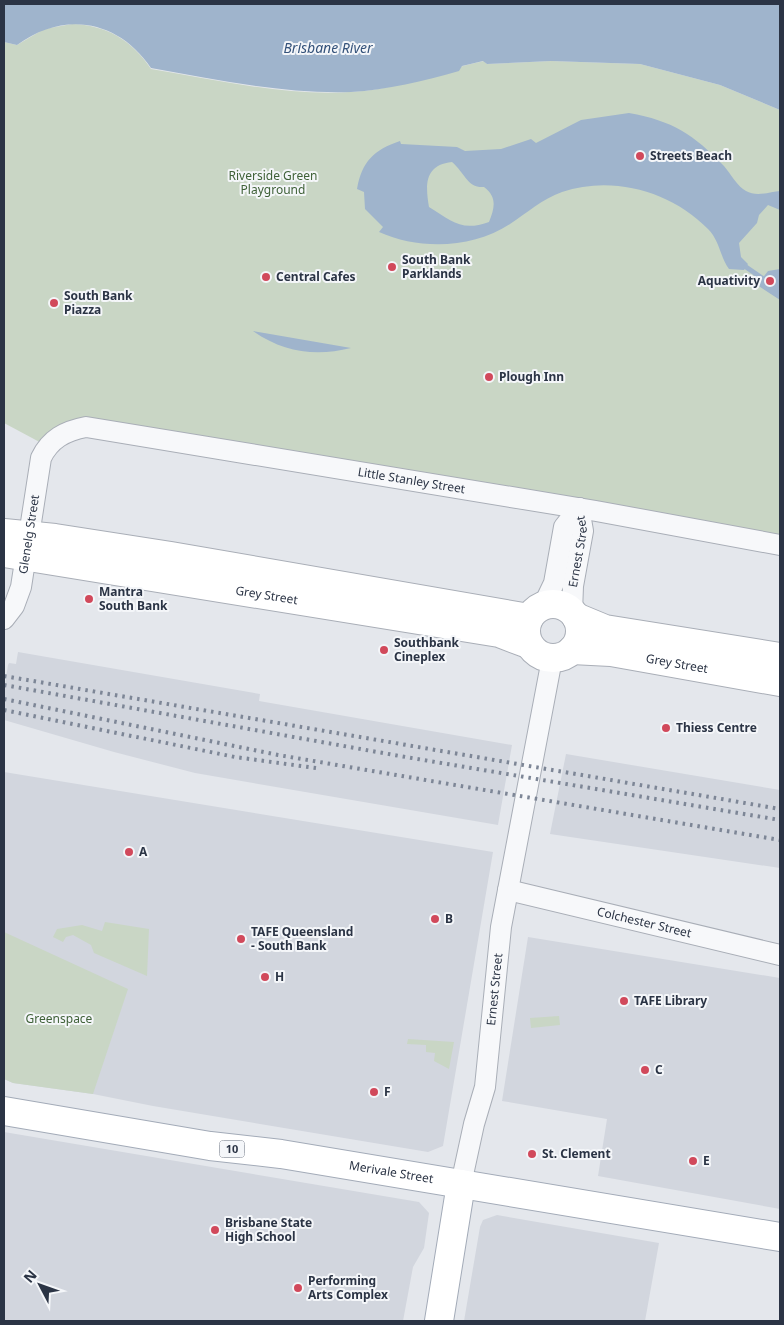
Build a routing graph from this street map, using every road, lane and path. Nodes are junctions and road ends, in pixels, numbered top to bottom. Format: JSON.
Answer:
{"nodes":[{"id":1,"x":47,"y":446,"type":"joint"},
{"id":2,"x":579,"y":508,"type":"junction"},
{"id":3,"x":15,"y":544,"type":"edge"},
{"id":4,"x":780,"y":545,"type":"edge"},
{"id":5,"x":574,"y":615,"type":"junction"},
{"id":6,"x":4,"y":618,"type":"edge"},
{"id":7,"x":533,"y":623,"type":"junction"},
{"id":8,"x":562,"y":654,"type":"junction"},
{"id":9,"x":780,"y":657,"type":"edge"},
{"id":10,"x":780,"y":682,"type":"edge"},
{"id":11,"x":508,"y":890,"type":"junction"},
{"id":12,"x":780,"y":955,"type":"edge"},
{"id":13,"x":4,"y":1111,"type":"edge"},
{"id":14,"x":461,"y":1184,"type":"junction"},
{"id":15,"x":780,"y":1237,"type":"edge"},
{"id":16,"x":439,"y":1321,"type":"edge"}],
"edges":[{"from":1,"to":2,"type":"street","name":"Little Stanley Street"},
{"from":1,"to":3,"type":"street","name":"Glenelg Street"},
{"from":2,"to":4,"type":"street","name":"Little Stanley Street"},
{"from":2,"to":5,"type":"street","name":"Ernest Street"},
{"from":2,"to":7,"type":"street","name":"Ernest Street"},
{"from":3,"to":6,"type":"street","name":"Glenelg Street"},
{"from":3,"to":7,"type":"street","name":"Grey Street"},
{"from":5,"to":7,"type":"street"},
{"from":5,"to":8,"type":"street"},
{"from":5,"to":9,"type":"street","name":"Grey Street"},
{"from":7,"to":8,"type":"street"},
{"from":8,"to":10,"type":"street","name":"Grey Street"},
{"from":8,"to":11,"type":"street","name":"Ernest Street"},
{"from":11,"to":12,"type":"street","name":"Colchester Street"},
{"from":11,"to":14,"type":"street","name":"Ernest Street"},
{"from":13,"to":14,"type":"street","name":"Merivale Street","number":"10"},
{"from":14,"to":15,"type":"street","name":"Merivale Street","number":"10"},
{"from":14,"to":16,"type":"street","name":"Ernest Street"}]}
